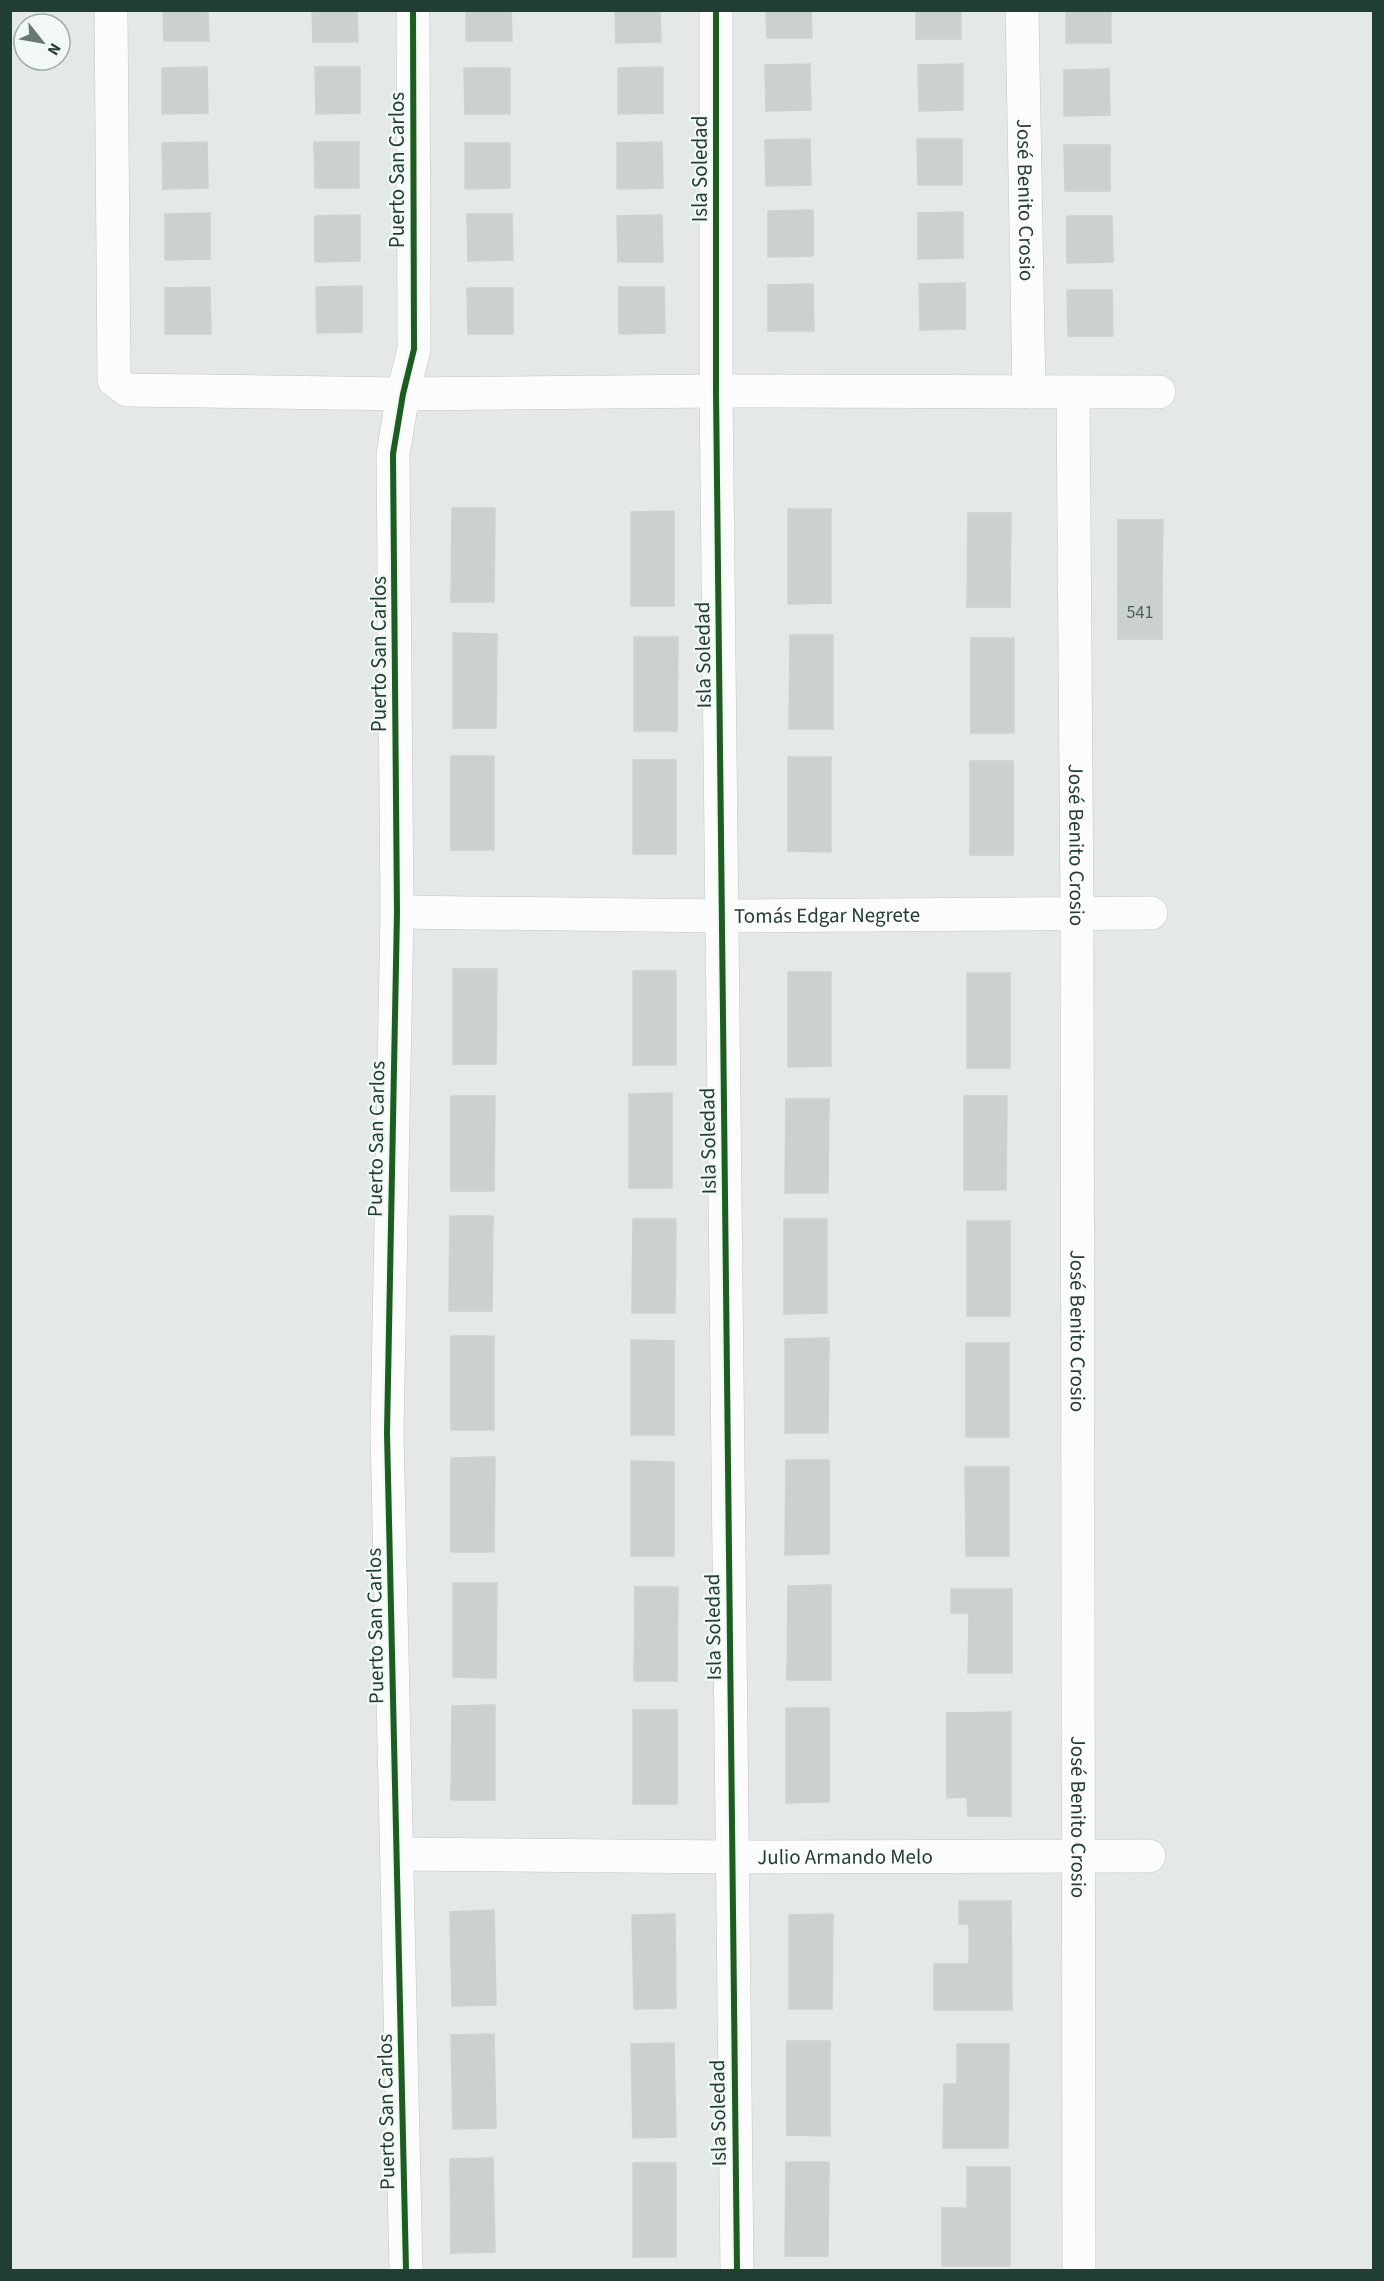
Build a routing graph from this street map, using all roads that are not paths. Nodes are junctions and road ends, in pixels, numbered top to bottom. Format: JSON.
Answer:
{"nodes":[{"id":1,"x":111,"y":10,"type":"edge"},
{"id":2,"x":413,"y":10,"type":"edge"},
{"id":3,"x":716,"y":10,"type":"edge"},
{"id":4,"x":1022,"y":10,"type":"edge"},
{"id":5,"x":716,"y":391,"type":"junction"},
{"id":6,"x":1029,"y":392,"type":"junction"},
{"id":7,"x":1073,"y":392,"type":"junction"},
{"id":8,"x":1159,"y":392,"type":"dead end"},
{"id":9,"x":403,"y":394,"type":"junction"},
{"id":10,"x":397,"y":912,"type":"junction"},
{"id":11,"x":1077,"y":913,"type":"junction"},
{"id":12,"x":1151,"y":913,"type":"dead end"},
{"id":13,"x":722,"y":916,"type":"junction"},
{"id":14,"x":397,"y":1854,"type":"junction"},
{"id":15,"x":1077,"y":1856,"type":"junction"},
{"id":16,"x":1149,"y":1856,"type":"dead end"},
{"id":17,"x":732,"y":1857,"type":"junction"},
{"id":18,"x":406,"y":2271,"type":"edge"},
{"id":19,"x":736,"y":2271,"type":"edge"},
{"id":20,"x":1079,"y":2271,"type":"edge"}],
"edges":[{"from":1,"to":9,"type":"street"},
{"from":2,"to":9,"type":"street","name":"Puerto San Carlos"},
{"from":3,"to":5,"type":"street","name":"Isla Soledad"},
{"from":4,"to":6,"type":"street","name":"José Benito Crosio"},
{"from":5,"to":6,"type":"street"},
{"from":5,"to":9,"type":"street"},
{"from":5,"to":13,"type":"street","name":"Isla Soledad"},
{"from":6,"to":7,"type":"street"},
{"from":7,"to":8,"type":"street"},
{"from":7,"to":11,"type":"street","name":"José Benito Crosio"},
{"from":9,"to":10,"type":"street","name":"Puerto San Carlos"},
{"from":10,"to":13,"type":"street","name":"Tomás Edgar Negrete"},
{"from":10,"to":14,"type":"street","name":"Puerto San Carlos"},
{"from":11,"to":12,"type":"street","name":"Tomás Edgar Negrete"},
{"from":11,"to":13,"type":"street","name":"Tomás Edgar Negrete"},
{"from":11,"to":15,"type":"street","name":"José Benito Crosio"},
{"from":13,"to":17,"type":"street","name":"Isla Soledad"},
{"from":14,"to":17,"type":"street","name":"Julio Armando Melo"},
{"from":14,"to":18,"type":"street","name":"Puerto San Carlos"},
{"from":15,"to":16,"type":"street","name":"Julio Armando Melo"},
{"from":15,"to":17,"type":"street","name":"Julio Armando Melo"},
{"from":15,"to":20,"type":"street","name":"José Benito Crosio"},
{"from":17,"to":19,"type":"street","name":"Isla Soledad"}]}
